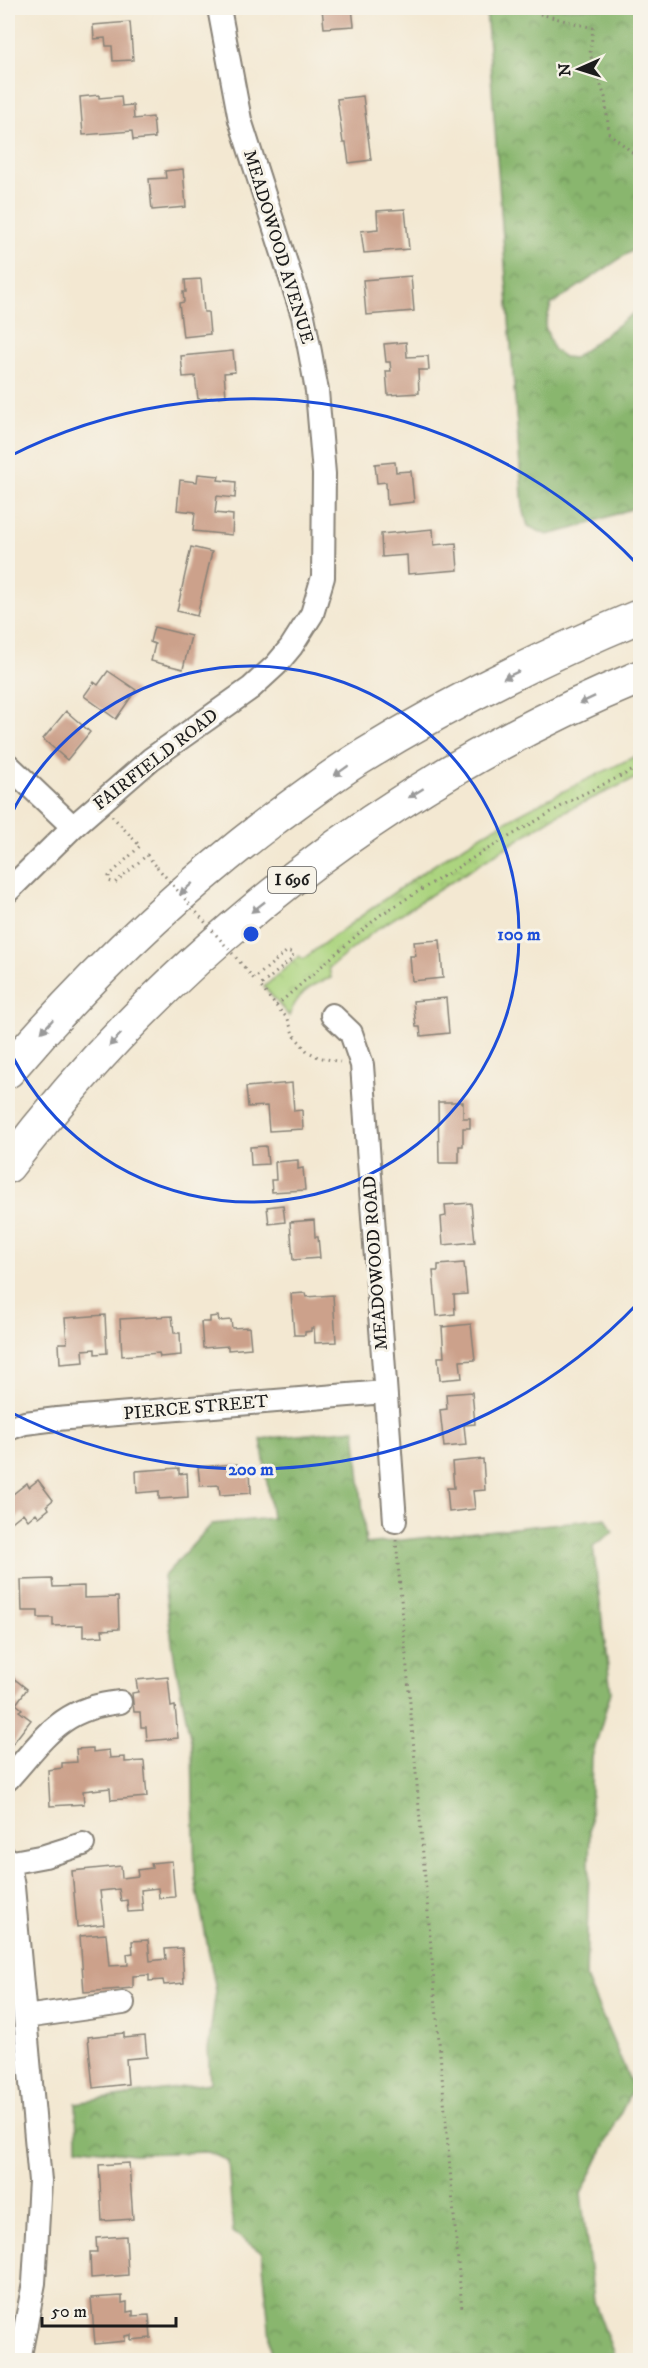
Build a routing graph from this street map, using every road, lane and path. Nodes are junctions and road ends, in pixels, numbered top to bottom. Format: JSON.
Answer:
{"nodes":[{"id":1,"x":219,"y":8,"type":"edge"},
{"id":2,"x":540,"y":14,"type":"dead end"},
{"id":3,"x":640,"y":156,"type":"edge"},
{"id":4,"x":640,"y":616,"type":"edge"},
{"id":5,"x":304,"y":629,"type":"joint"},
{"id":6,"x":640,"y":677,"type":"edge"},
{"id":7,"x":8,"y":765,"type":"edge"},
{"id":8,"x":640,"y":767,"type":"edge"},
{"id":9,"x":109,"y":813,"type":"dead end"},
{"id":10,"x":73,"y":827,"type":"junction"},
{"id":11,"x":8,"y":891,"type":"edge"},
{"id":12,"x":276,"y":1006,"type":"junction"},
{"id":13,"x":332,"y":1015,"type":"dead end"},
{"id":14,"x":341,"y":1066,"type":"dead end"},
{"id":15,"x":8,"y":1071,"type":"edge"},
{"id":16,"x":8,"y":1166,"type":"edge"},
{"id":17,"x":385,"y":1392,"type":"junction"},
{"id":18,"x":8,"y":1429,"type":"edge"},
{"id":19,"x":395,"y":1521,"type":"joint"},
{"id":20,"x":120,"y":1702,"type":"dead end"},
{"id":21,"x":8,"y":1779,"type":"edge"},
{"id":22,"x":83,"y":1844,"type":"dead end"},
{"id":23,"x":8,"y":1861,"type":"edge"},
{"id":24,"x":123,"y":2003,"type":"dead end"},
{"id":25,"x":25,"y":2017,"type":"junction"},
{"id":26,"x":462,"y":2309,"type":"dead end"},
{"id":27,"x":19,"y":2361,"type":"edge"}],
"edges":[{"from":1,"to":5,"type":"street","name":"MEADOWOOD AVENUE"},
{"from":2,"to":3,"type":"path"},
{"from":4,"to":15,"type":"highway","one_way":true},
{"from":5,"to":10,"type":"street","name":"FAIRFIELD ROAD"},
{"from":6,"to":16,"type":"highway","number":"I 696","one_way":true},
{"from":7,"to":10,"type":"street"},
{"from":8,"to":12,"type":"path"},
{"from":9,"to":12,"type":"path","bridge":true},
{"from":10,"to":11,"type":"street","name":"FAIRFIELD ROAD"},
{"from":12,"to":14,"type":"path"},
{"from":13,"to":17,"type":"street","name":"MEADOWOOD ROAD"},
{"from":17,"to":18,"type":"street","name":"PIERCE STREET"},
{"from":17,"to":19,"type":"street","name":"MEADOWOOD ROAD"},
{"from":19,"to":26,"type":"path"},
{"from":20,"to":21,"type":"street"},
{"from":22,"to":23,"type":"street"},
{"from":23,"to":25,"type":"street"},
{"from":24,"to":25,"type":"street"},
{"from":25,"to":27,"type":"street"}]}
